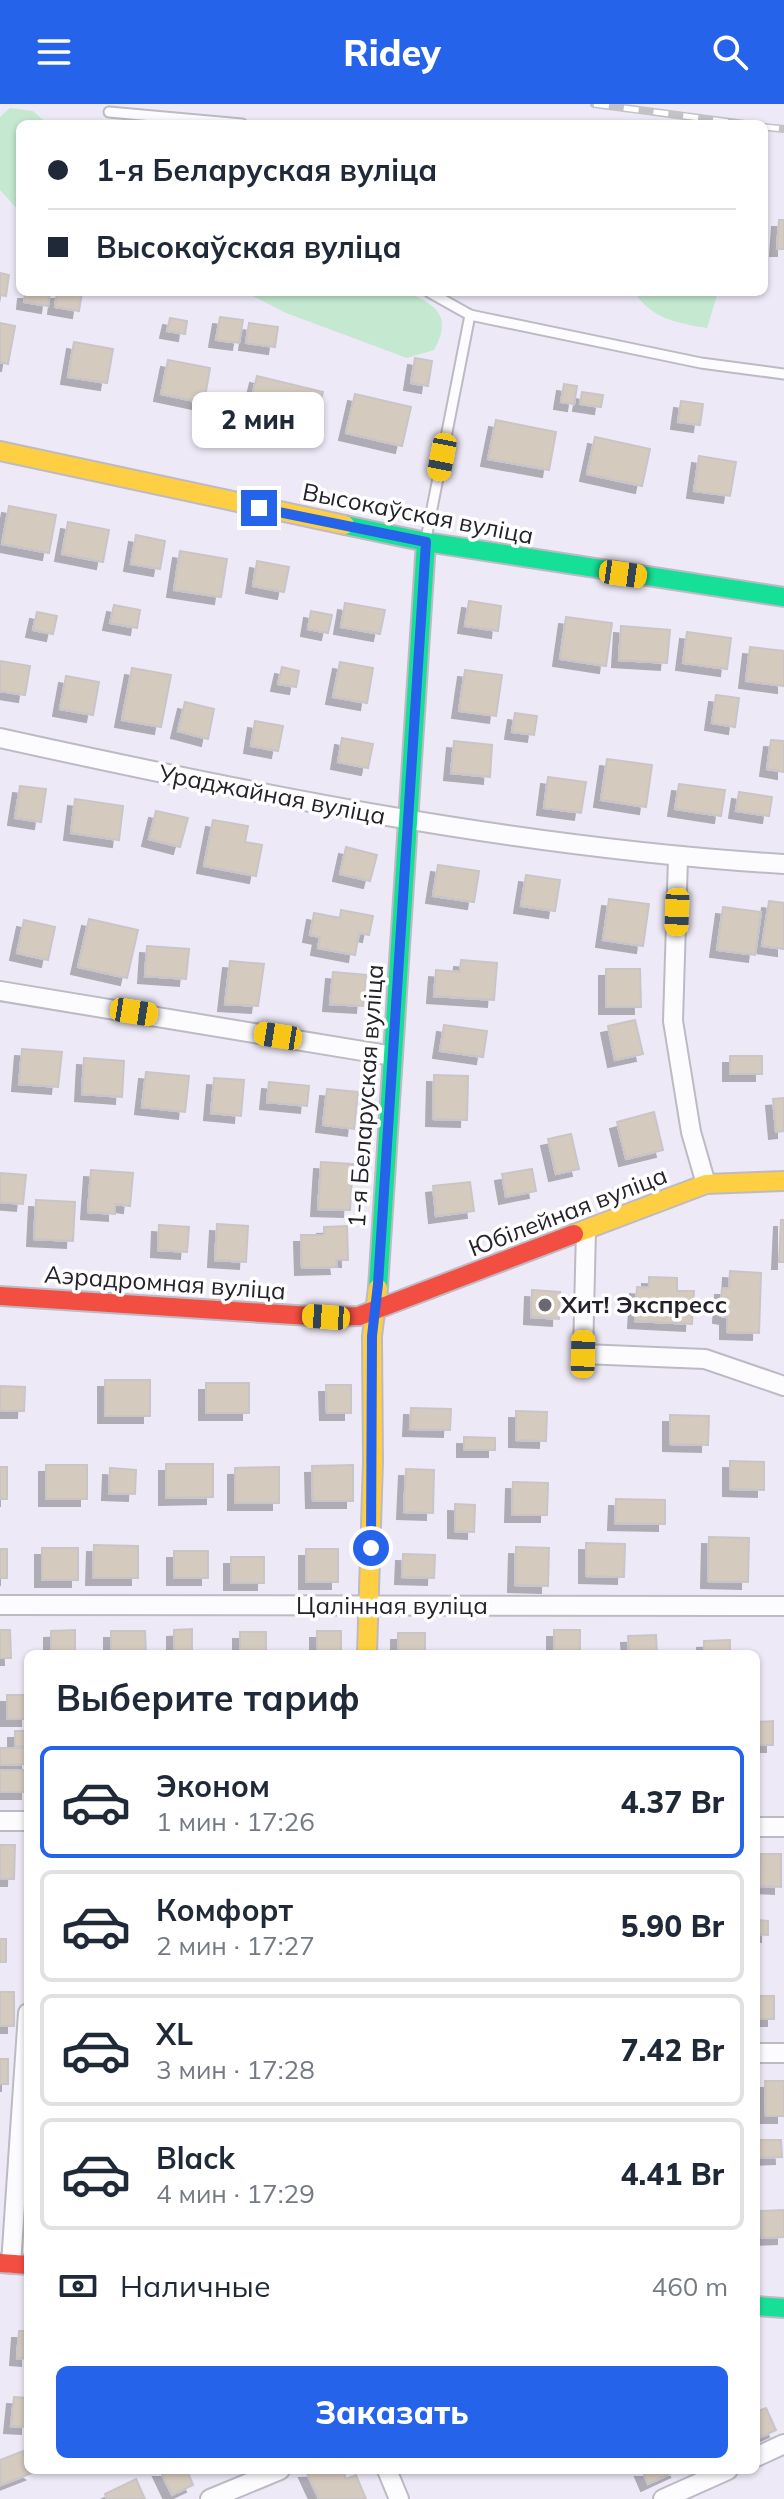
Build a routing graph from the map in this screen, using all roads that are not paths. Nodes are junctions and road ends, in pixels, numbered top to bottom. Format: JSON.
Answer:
{"nodes":[{"id":1,"x":109,"y":112,"type":"dead end"},
{"id":2,"x":198,"y":120,"type":"edge"},
{"id":3,"x":436,"y":296,"type":"edge"},
{"id":4,"x":470,"y":315,"type":"junction"},
{"id":5,"x":784,"y":374,"type":"edge"},
{"id":6,"x":0,"y":451,"type":"edge"},
{"id":7,"x":426,"y":542,"type":"junction"},
{"id":8,"x":784,"y":597,"type":"edge"},
{"id":9,"x":0,"y":738,"type":"edge"},
{"id":10,"x":409,"y":821,"type":"junction"},
{"id":11,"x":678,"y":858,"type":"junction"},
{"id":12,"x":784,"y":864,"type":"edge"},
{"id":13,"x":0,"y":991,"type":"edge"},
{"id":14,"x":393,"y":1056,"type":"junction"},
{"id":15,"x":784,"y":1181,"type":"edge"},
{"id":16,"x":706,"y":1184,"type":"junction"},
{"id":17,"x":586,"y":1230,"type":"junction"},
{"id":18,"x":0,"y":1296,"type":"edge"},
{"id":19,"x":375,"y":1312,"type":"junction"},
{"id":20,"x":784,"y":1386,"type":"edge"},
{"id":21,"x":0,"y":1605,"type":"edge"},
{"id":22,"x":370,"y":1606,"type":"junction"},
{"id":23,"x":784,"y":1606,"type":"edge"},
{"id":24,"x":367,"y":1650,"type":"edge"},
{"id":25,"x":0,"y":1821,"type":"edge"},
{"id":26,"x":24,"y":1821,"type":"edge"},
{"id":27,"x":760,"y":1827,"type":"edge"},
{"id":28,"x":784,"y":1827,"type":"edge"},
{"id":29,"x":760,"y":2053,"type":"edge"},
{"id":30,"x":784,"y":2053,"type":"edge"},
{"id":31,"x":24,"y":2080,"type":"edge"},
{"id":32,"x":13,"y":2264,"type":"edge"},
{"id":33,"x":760,"y":2306,"type":"edge"},
{"id":34,"x":784,"y":2308,"type":"edge"},
{"id":35,"x":784,"y":2444,"type":"edge"},
{"id":36,"x":760,"y":2455,"type":"edge"},
{"id":37,"x":270,"y":2474,"type":"edge"},
{"id":38,"x":389,"y":2474,"type":"edge"},
{"id":39,"x":719,"y":2474,"type":"edge"},
{"id":40,"x":210,"y":2499,"type":"edge"},
{"id":41,"x":399,"y":2499,"type":"edge"},
{"id":42,"x":663,"y":2499,"type":"edge"}],
"edges":[{"from":1,"to":2,"type":"lane"},
{"from":3,"to":4,"type":"lane"},
{"from":4,"to":5,"type":"lane"},
{"from":4,"to":7,"type":"lane"},
{"from":6,"to":7,"type":"street","name":"Высокаўская вуліца"},
{"from":7,"to":8,"type":"street","name":"Высокаўская вуліца"},
{"from":7,"to":10,"type":"street","name":"1-я Беларуская вуліца"},
{"from":9,"to":10,"type":"street","name":"Ураджайная вуліца"},
{"from":10,"to":11,"type":"street","name":"Ураджайная вуліца"},
{"from":10,"to":14,"type":"street","name":"1-я Беларуская вуліца"},
{"from":11,"to":12,"type":"street","name":"Ураджайная вуліца"},
{"from":11,"to":16,"type":"street"},
{"from":13,"to":14,"type":"street"},
{"from":14,"to":19,"type":"street","name":"1-я Беларуская вуліца"},
{"from":15,"to":16,"type":"street","name":"Юбілейная вуліца"},
{"from":16,"to":17,"type":"street","name":"Юбілейная вуліца"},
{"from":17,"to":19,"type":"street","name":"Юбілейная вуліца"},
{"from":17,"to":20,"type":"street"},
{"from":18,"to":19,"type":"street","name":"Аэрадромная вуліца"},
{"from":19,"to":22,"type":"street","name":"1-я Беларуская вуліца"},
{"from":21,"to":22,"type":"street","name":"Цалінная вуліца"},
{"from":22,"to":23,"type":"street","name":"Цалінная вуліца"},
{"from":22,"to":24,"type":"street","name":"1-я Беларуская вуліца"},
{"from":25,"to":26,"type":"street"},
{"from":27,"to":28,"type":"street"},
{"from":29,"to":30,"type":"street"},
{"from":31,"to":32,"type":"street"},
{"from":33,"to":34,"type":"street"},
{"from":35,"to":36,"type":"street"},
{"from":37,"to":40,"type":"street"},
{"from":38,"to":41,"type":"street"},
{"from":39,"to":42,"type":"street"}]}
